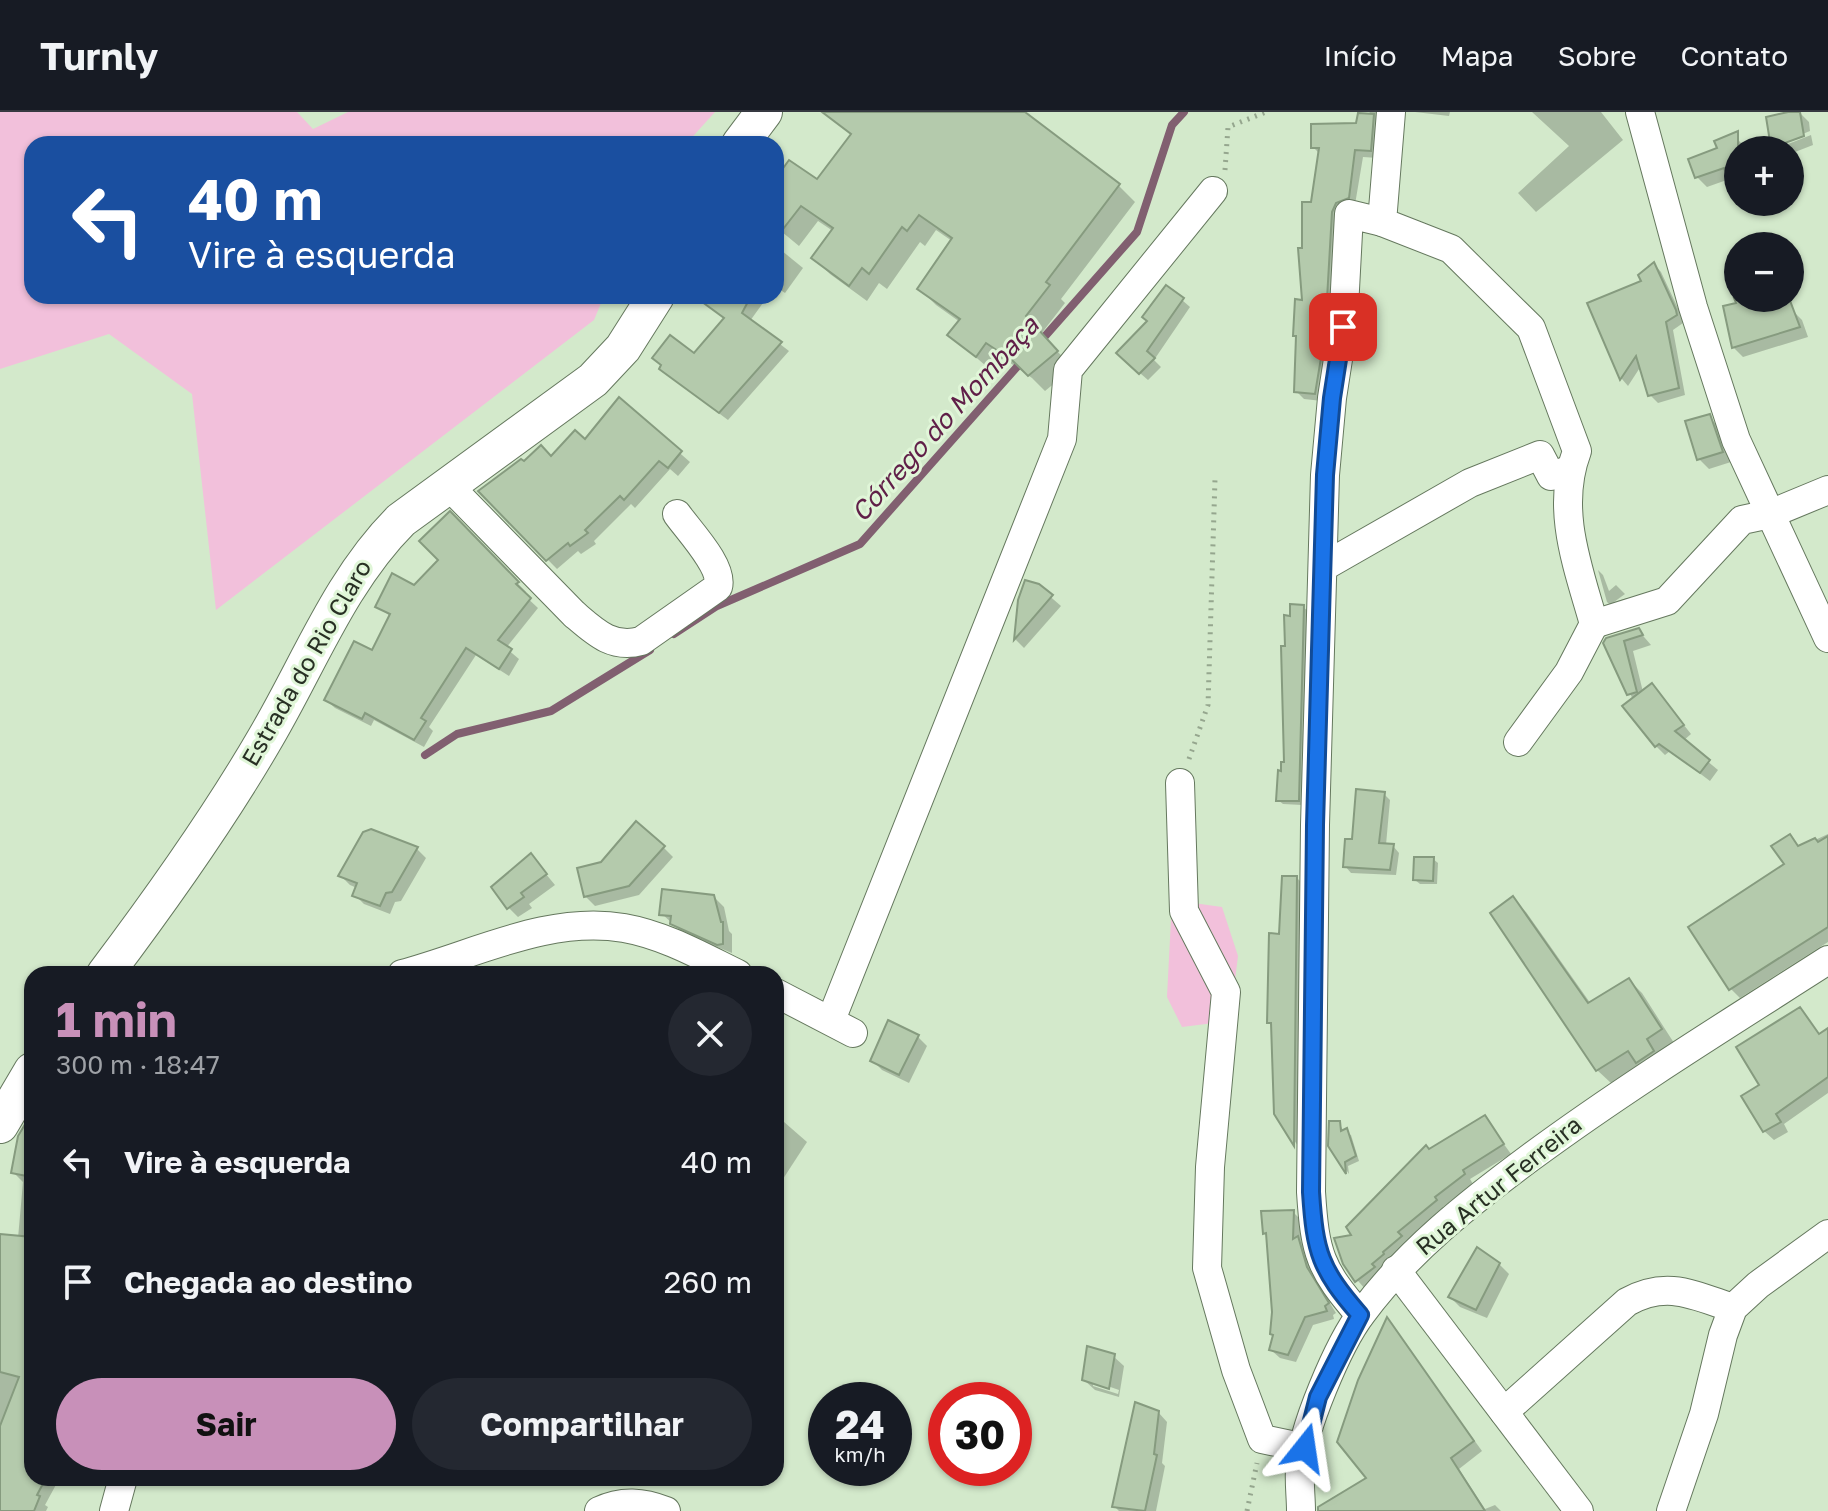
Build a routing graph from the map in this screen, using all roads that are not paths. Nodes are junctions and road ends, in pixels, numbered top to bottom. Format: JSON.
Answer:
{"nodes":[{"id":1,"x":764,"y":112,"type":"edge"},
{"id":2,"x":1391,"y":112,"type":"edge"},
{"id":3,"x":1640,"y":112,"type":"edge"},
{"id":4,"x":746,"y":136,"type":"edge"},
{"id":5,"x":1213,"y":191,"type":"road end"},
{"id":6,"x":1382,"y":222,"type":"junction"},
{"id":7,"x":651,"y":304,"type":"edge"},
{"id":8,"x":1569,"y":470,"type":"junction"},
{"id":9,"x":448,"y":485,"type":"junction"},
{"id":10,"x":1828,"y":490,"type":"edge"},
{"id":11,"x":677,"y":514,"type":"dead end"},
{"id":12,"x":1770,"y":514,"type":"junction"},
{"id":13,"x":1323,"y":567,"type":"junction"},
{"id":14,"x":1594,"y":624,"type":"junction"},
{"id":15,"x":1828,"y":638,"type":"edge"},
{"id":16,"x":1518,"y":742,"type":"dead end"},
{"id":17,"x":1180,"y":783,"type":"road end"},
{"id":18,"x":1828,"y":960,"type":"edge"},
{"id":19,"x":111,"y":966,"type":"edge"},
{"id":20,"x":428,"y":966,"type":"edge"},
{"id":21,"x":722,"y":966,"type":"edge"},
{"id":22,"x":784,"y":997,"type":"edge"},
{"id":23,"x":24,"y":1084,"type":"edge"},
{"id":24,"x":0,"y":1125,"type":"edge"},
{"id":25,"x":1828,"y":1234,"type":"edge"},
{"id":26,"x":1396,"y":1270,"type":"junction"},
{"id":27,"x":1733,"y":1308,"type":"junction"},
{"id":28,"x":1360,"y":1315,"type":"junction"},
{"id":29,"x":1504,"y":1412,"type":"junction"},
{"id":30,"x":1305,"y":1448,"type":"junction"},
{"id":31,"x":121,"y":1486,"type":"edge"},
{"id":32,"x":114,"y":1511,"type":"edge"},
{"id":33,"x":599,"y":1511,"type":"edge"},
{"id":34,"x":666,"y":1511,"type":"edge"},
{"id":35,"x":1301,"y":1511,"type":"edge"},
{"id":36,"x":1579,"y":1511,"type":"edge"},
{"id":37,"x":1671,"y":1511,"type":"edge"}],
"edges":[{"from":1,"to":4,"type":"main road"},
{"from":2,"to":6,"type":"street"},
{"from":3,"to":12,"type":"street"},
{"from":5,"to":22,"type":"street"},
{"from":6,"to":8,"type":"street"},
{"from":6,"to":13,"type":"street"},
{"from":7,"to":9,"type":"main road","name":"Estrada do Rio Claro"},
{"from":8,"to":13,"type":"street"},
{"from":8,"to":14,"type":"street"},
{"from":9,"to":11,"type":"street"},
{"from":9,"to":19,"type":"main road","name":"Estrada do Rio Claro"},
{"from":10,"to":12,"type":"street"},
{"from":12,"to":14,"type":"street"},
{"from":12,"to":15,"type":"street"},
{"from":13,"to":28,"type":"street"},
{"from":14,"to":16,"type":"street"},
{"from":17,"to":30,"type":"street"},
{"from":18,"to":26,"type":"street","name":"Rua Artur Ferreira"},
{"from":20,"to":21,"type":"street"},
{"from":23,"to":24,"type":"main road"},
{"from":25,"to":27,"type":"street"},
{"from":26,"to":28,"type":"street","name":"Rua Artur Ferreira"},
{"from":26,"to":29,"type":"street"},
{"from":27,"to":29,"type":"street"},
{"from":27,"to":37,"type":"street"},
{"from":28,"to":30,"type":"street","name":"Rua Artur Ferreira"},
{"from":29,"to":36,"type":"street"},
{"from":30,"to":35,"type":"street","name":"Rua Artur Ferreira"},
{"from":31,"to":32,"type":"street"},
{"from":33,"to":34,"type":"street"}]}
